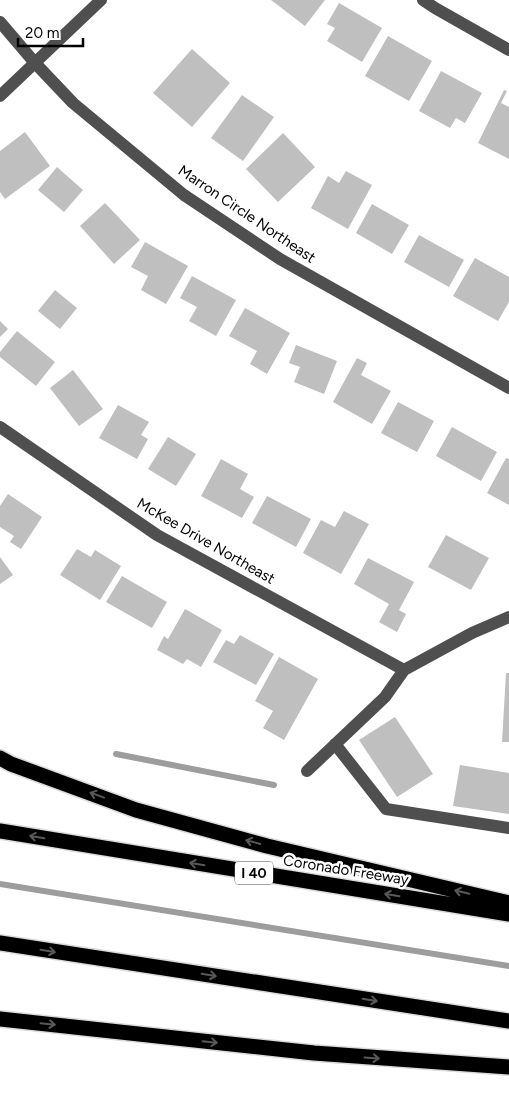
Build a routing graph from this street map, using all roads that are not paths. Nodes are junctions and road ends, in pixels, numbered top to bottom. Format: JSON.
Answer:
{"nodes":[{"id":1,"x":101,"y":0,"type":"edge"},
{"id":2,"x":423,"y":0,"type":"edge"},
{"id":3,"x":0,"y":22,"type":"edge"},
{"id":4,"x":509,"y":50,"type":"edge"},
{"id":5,"x":35,"y":63,"type":"junction"},
{"id":6,"x":0,"y":96,"type":"edge"},
{"id":7,"x":509,"y":388,"type":"edge"},
{"id":8,"x":1,"y":429,"type":"edge"},
{"id":9,"x":509,"y":617,"type":"edge"},
{"id":10,"x":404,"y":670,"type":"junction"},
{"id":11,"x":335,"y":744,"type":"junction"},
{"id":12,"x":0,"y":758,"type":"edge"},
{"id":13,"x":307,"y":771,"type":"dead end"},
{"id":14,"x":509,"y":828,"type":"edge"},
{"id":15,"x":0,"y":831,"type":"edge"},
{"id":16,"x":509,"y":903,"type":"edge"},
{"id":17,"x":509,"y":914,"type":"edge"},
{"id":18,"x":0,"y":944,"type":"edge"},
{"id":19,"x":0,"y":1019,"type":"edge"},
{"id":20,"x":509,"y":1021,"type":"edge"},
{"id":21,"x":509,"y":1067,"type":"edge"}],
"edges":[{"from":1,"to":5,"type":"street"},
{"from":2,"to":4,"type":"street"},
{"from":3,"to":5,"type":"street","name":"Marron Circle Northeast"},
{"from":5,"to":6,"type":"street"},
{"from":5,"to":7,"type":"street","name":"Marron Circle Northeast"},
{"from":8,"to":10,"type":"street","name":"McKee Drive Northeast"},
{"from":9,"to":10,"type":"street"},
{"from":10,"to":11,"type":"street"},
{"from":11,"to":13,"type":"street"},
{"from":11,"to":14,"type":"street"},
{"from":16,"to":12,"type":"highway","one_way":true},
{"from":17,"to":15,"type":"highway","name":"Coronado Freeway","number":"I 40","one_way":true},
{"from":18,"to":20,"type":"highway","one_way":true},
{"from":19,"to":21,"type":"highway","one_way":true}]}
